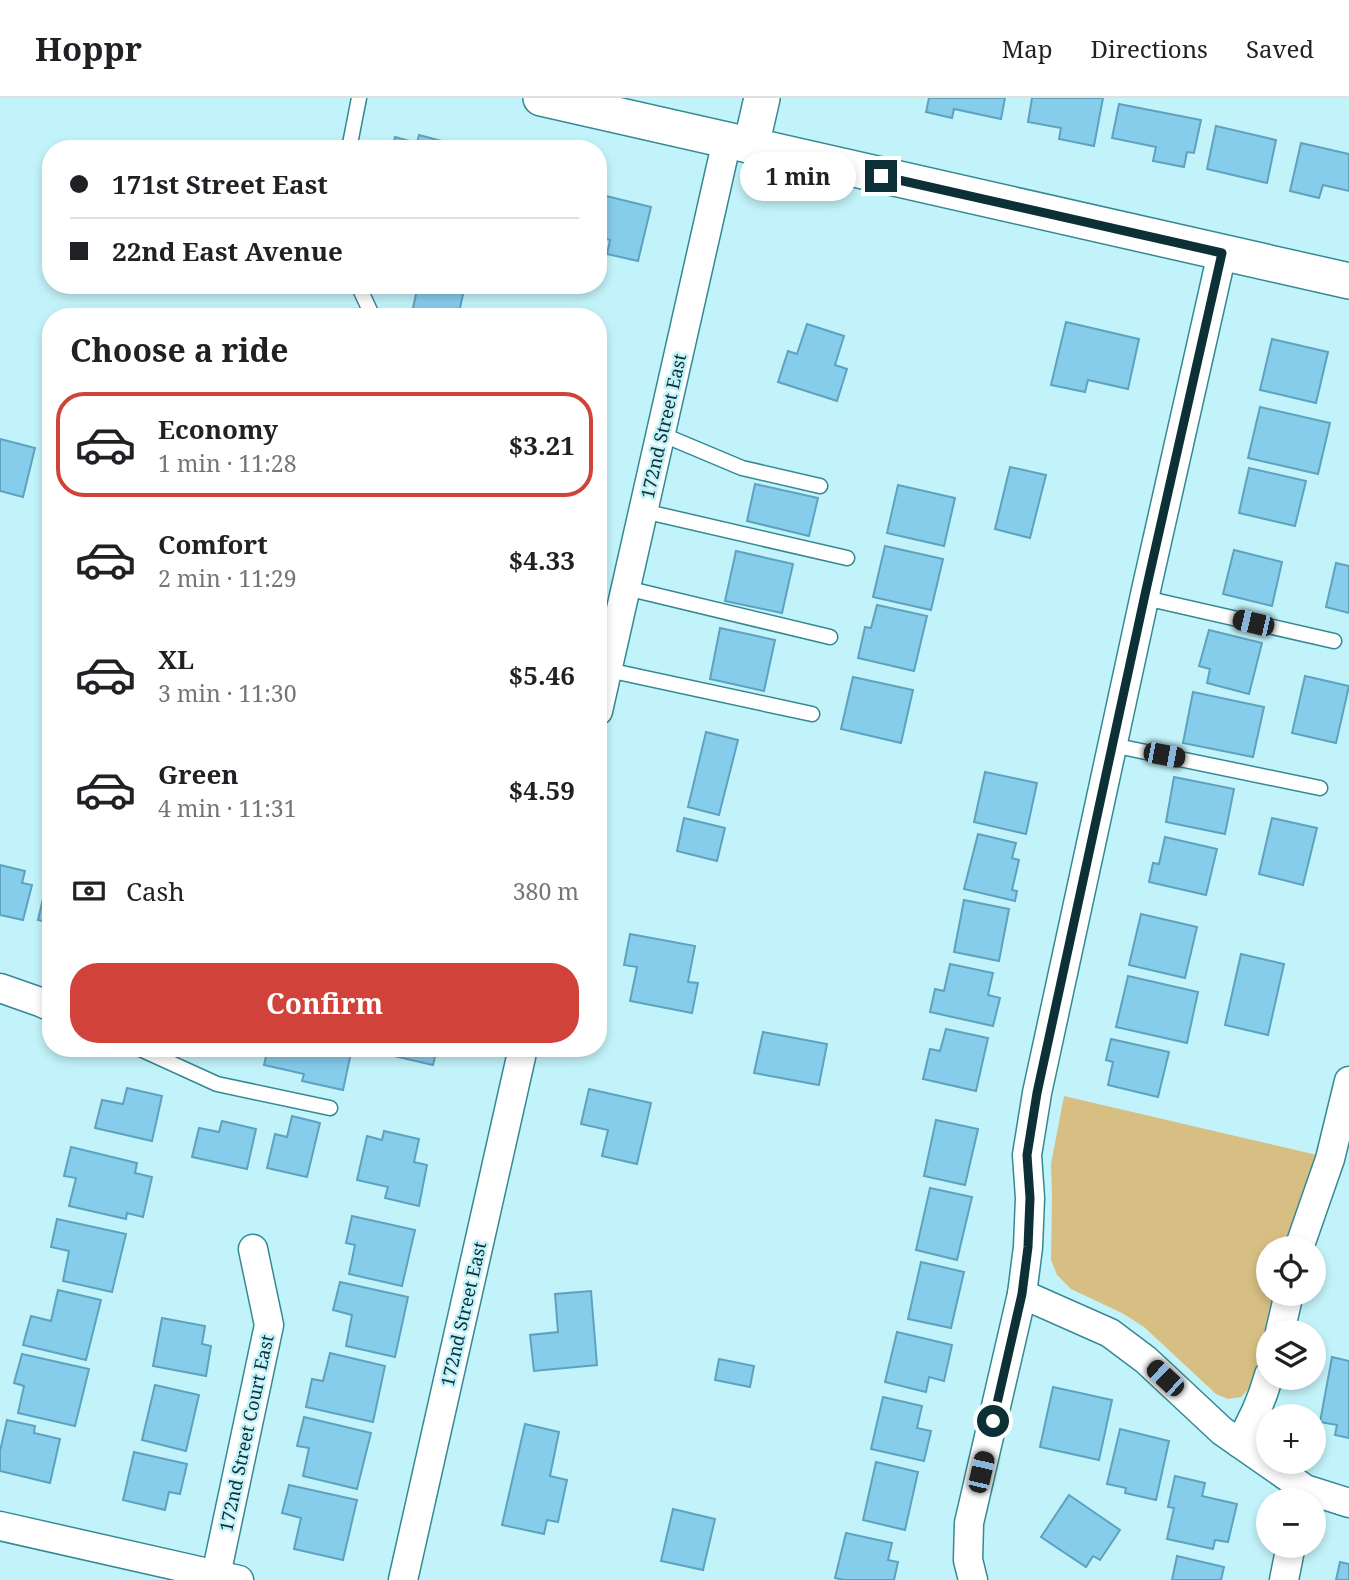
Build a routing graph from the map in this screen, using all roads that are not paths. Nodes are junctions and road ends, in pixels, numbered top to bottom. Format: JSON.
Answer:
{"nodes":[{"id":1,"x":359,"y":98,"type":"edge"},
{"id":2,"x":541,"y":98,"type":"edge"},
{"id":3,"x":762,"y":98,"type":"edge"},
{"id":4,"x":351,"y":140,"type":"edge"},
{"id":5,"x":739,"y":143,"type":"junction"},
{"id":6,"x":1222,"y":253,"type":"junction"},
{"id":7,"x":1349,"y":281,"type":"edge"},
{"id":8,"x":661,"y":434,"type":"junction"},
{"id":9,"x":820,"y":486,"type":"dead end"},
{"id":10,"x":643,"y":511,"type":"junction"},
{"id":11,"x":847,"y":558,"type":"dead end"},
{"id":12,"x":626,"y":588,"type":"junction"},
{"id":13,"x":1144,"y":598,"type":"junction"},
{"id":14,"x":830,"y":637,"type":"dead end"},
{"id":15,"x":1335,"y":641,"type":"dead end"},
{"id":16,"x":608,"y":670,"type":"junction"},
{"id":17,"x":607,"y":674,"type":"edge"},
{"id":18,"x":812,"y":714,"type":"dead end"},
{"id":19,"x":1112,"y":745,"type":"junction"},
{"id":20,"x":1320,"y":788,"type":"dead end"},
{"id":21,"x":0,"y":988,"type":"edge"},
{"id":22,"x":42,"y":1004,"type":"edge"},
{"id":23,"x":158,"y":1057,"type":"edge"},
{"id":24,"x":521,"y":1057,"type":"edge"},
{"id":25,"x":1349,"y":1082,"type":"edge"},
{"id":26,"x":330,"y":1108,"type":"dead end"},
{"id":27,"x":1303,"y":1236,"type":"edge"},
{"id":28,"x":253,"y":1249,"type":"dead end"},
{"id":29,"x":1022,"y":1294,"type":"junction"},
{"id":30,"x":1265,"y":1390,"type":"edge"},
{"id":31,"x":1239,"y":1443,"type":"junction"},
{"id":32,"x":1296,"y":1488,"type":"edge"},
{"id":33,"x":1326,"y":1498,"type":"edge"},
{"id":34,"x":1349,"y":1503,"type":"edge"},
{"id":35,"x":0,"y":1526,"type":"edge"},
{"id":36,"x":1288,"y":1558,"type":"edge"},
{"id":37,"x":228,"y":1578,"type":"edge"},
{"id":38,"x":403,"y":1580,"type":"edge"},
{"id":39,"x":973,"y":1580,"type":"edge"},
{"id":40,"x":1284,"y":1580,"type":"edge"}],
"edges":[{"from":1,"to":4,"type":"lane"},
{"from":2,"to":5,"type":"street"},
{"from":3,"to":5,"type":"street","name":"172nd Street East"},
{"from":5,"to":6,"type":"street"},
{"from":5,"to":8,"type":"street","name":"172nd Street East"},
{"from":6,"to":7,"type":"street"},
{"from":6,"to":13,"type":"street"},
{"from":8,"to":9,"type":"lane"},
{"from":8,"to":10,"type":"street","name":"172nd Street East"},
{"from":10,"to":11,"type":"lane"},
{"from":10,"to":12,"type":"street","name":"172nd Street East"},
{"from":12,"to":14,"type":"lane"},
{"from":12,"to":16,"type":"street","name":"172nd Street East"},
{"from":13,"to":15,"type":"lane"},
{"from":13,"to":19,"type":"street"},
{"from":16,"to":17,"type":"street","name":"172nd Street East"},
{"from":16,"to":18,"type":"lane"},
{"from":19,"to":20,"type":"lane"},
{"from":19,"to":29,"type":"street"},
{"from":21,"to":22,"type":"street"},
{"from":23,"to":26,"type":"lane"},
{"from":24,"to":38,"type":"street","name":"172nd Street East"},
{"from":25,"to":27,"type":"street"},
{"from":28,"to":37,"type":"street","name":"172nd Street Court East"},
{"from":29,"to":31,"type":"street"},
{"from":29,"to":39,"type":"street"},
{"from":30,"to":31,"type":"street"},
{"from":31,"to":32,"type":"street"},
{"from":33,"to":34,"type":"street"},
{"from":35,"to":37,"type":"street"},
{"from":36,"to":40,"type":"street"}]}
